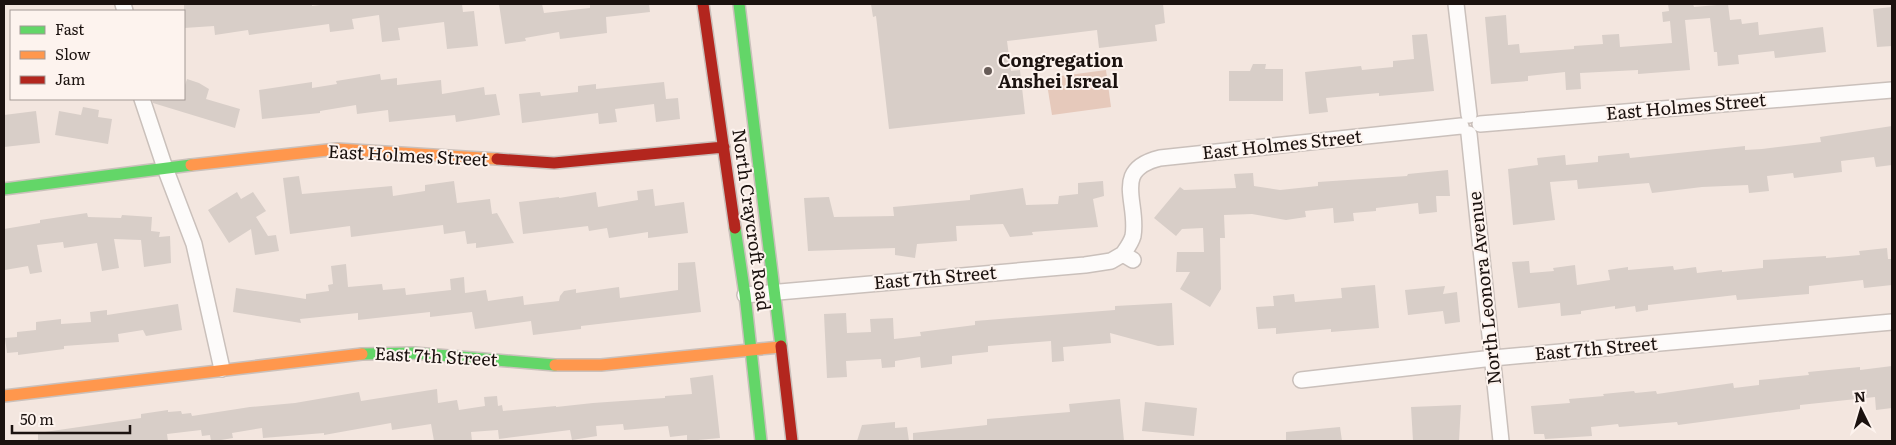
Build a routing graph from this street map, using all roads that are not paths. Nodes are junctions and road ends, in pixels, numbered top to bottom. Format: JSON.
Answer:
{"nodes":[{"id":1,"x":704,"y":4,"type":"edge"},
{"id":2,"x":739,"y":4,"type":"edge"},
{"id":3,"x":1456,"y":4,"type":"edge"},
{"id":4,"x":1892,"y":90,"type":"edge"},
{"id":5,"x":142,"y":100,"type":"edge"},
{"id":6,"x":1470,"y":125,"type":"junction"},
{"id":7,"x":724,"y":147,"type":"junction"},
{"id":8,"x":165,"y":168,"type":"junction"},
{"id":9,"x":4,"y":189,"type":"edge"},
{"id":10,"x":1128,"y":257,"type":"joint"},
{"id":11,"x":774,"y":293,"type":"junction"},
{"id":12,"x":745,"y":295,"type":"junction"},
{"id":13,"x":1892,"y":322,"type":"edge"},
{"id":14,"x":780,"y":347,"type":"junction"},
{"id":15,"x":751,"y":349,"type":"junction"},
{"id":16,"x":1493,"y":358,"type":"junction"},
{"id":17,"x":222,"y":369,"type":"junction"},
{"id":18,"x":1301,"y":380,"type":"dead end"},
{"id":19,"x":4,"y":396,"type":"edge"},
{"id":20,"x":762,"y":441,"type":"edge"},
{"id":21,"x":792,"y":441,"type":"edge"},
{"id":22,"x":1501,"y":441,"type":"edge"}],
"edges":[{"from":1,"to":7,"type":"street","name":"North Craycroft Road"},
{"from":2,"to":11,"type":"street","name":"North Craycroft Road"},
{"from":3,"to":6,"type":"street","name":"North Leonora Avenue"},
{"from":4,"to":6,"type":"street","name":"East Holmes Street"},
{"from":5,"to":8,"type":"street"},
{"from":6,"to":10,"type":"street","name":"East Holmes Street"},
{"from":6,"to":16,"type":"street","name":"North Leonora Avenue"},
{"from":7,"to":8,"type":"street","name":"East Holmes Street"},
{"from":7,"to":12,"type":"street","name":"North Craycroft Road"},
{"from":8,"to":9,"type":"street","name":"East Holmes Street"},
{"from":8,"to":17,"type":"street"},
{"from":10,"to":11,"type":"street","name":"East 7th Street"},
{"from":11,"to":12,"type":"street","name":"East 7th Street"},
{"from":11,"to":14,"type":"street","name":"North Craycroft Road"},
{"from":12,"to":15,"type":"street","name":"North Craycroft Road"},
{"from":13,"to":16,"type":"street","name":"East 7th Street"},
{"from":14,"to":15,"type":"street","name":"East 7th Street"},
{"from":14,"to":21,"type":"street","name":"North Craycroft Road"},
{"from":15,"to":17,"type":"street","name":"East 7th Street"},
{"from":15,"to":20,"type":"street","name":"North Craycroft Road"},
{"from":16,"to":18,"type":"street","name":"East 7th Street"},
{"from":16,"to":22,"type":"street","name":"North Leonora Avenue"},
{"from":17,"to":19,"type":"street","name":"East 7th Street"}]}
